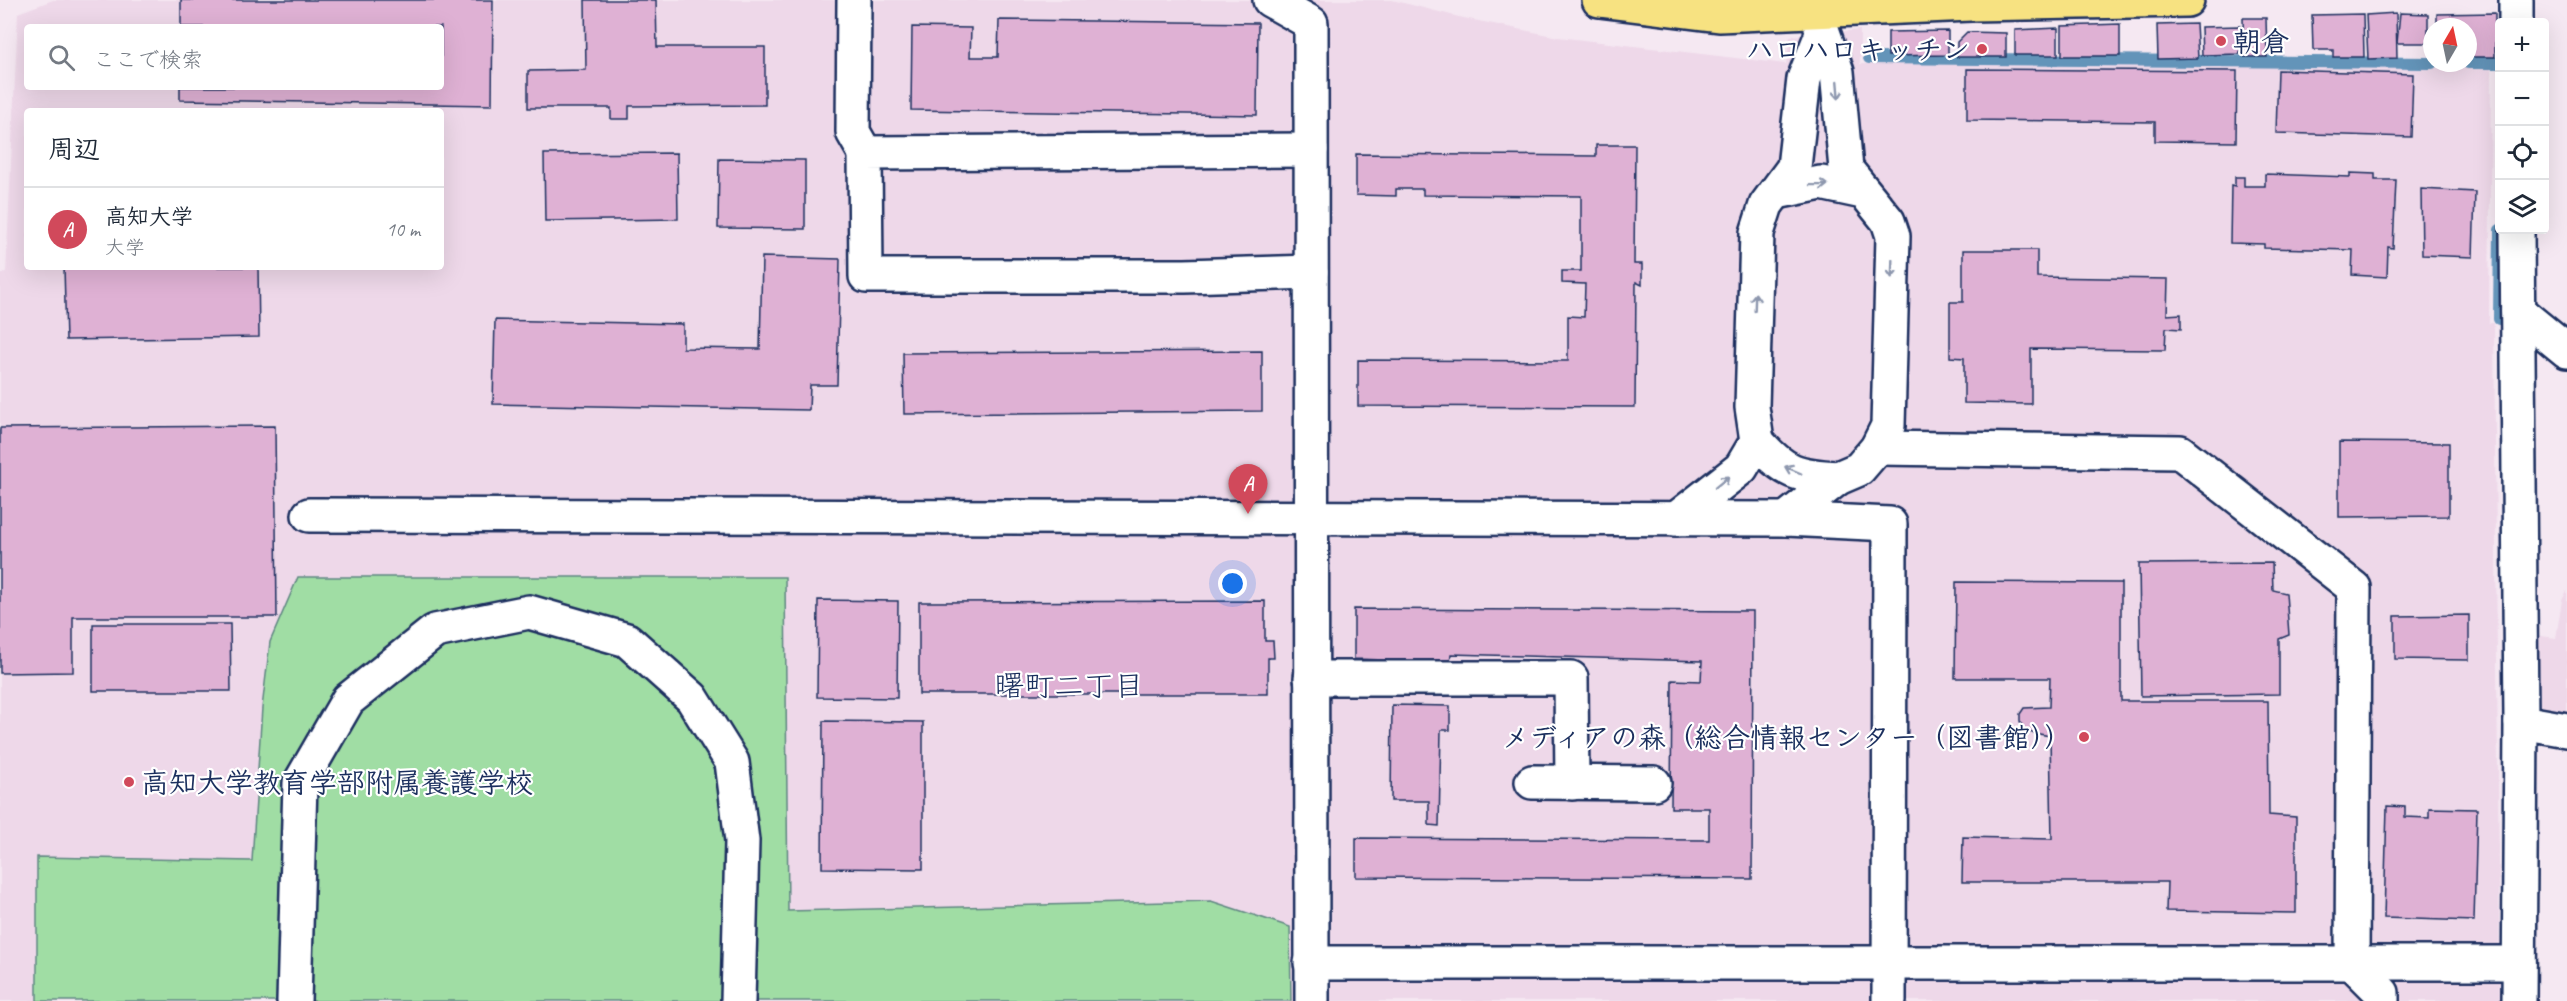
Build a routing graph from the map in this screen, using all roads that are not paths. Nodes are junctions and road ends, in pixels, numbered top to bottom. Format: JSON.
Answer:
{"nodes":[{"id":1,"x":854,"y":0,"type":"edge"},
{"id":2,"x":1270,"y":0,"type":"edge"},
{"id":3,"x":1599,"y":0,"type":"edge"},
{"id":4,"x":2187,"y":0,"type":"edge"},
{"id":5,"x":2516,"y":0,"type":"edge"},
{"id":6,"x":1862,"y":4,"type":"edge"},
{"id":7,"x":2516,"y":18,"type":"edge"},
{"id":8,"x":1819,"y":23,"type":"junction"},
{"id":9,"x":1311,"y":150,"type":"junction"},
{"id":10,"x":865,"y":153,"type":"junction"},
{"id":11,"x":1776,"y":192,"type":"junction"},
{"id":12,"x":1863,"y":192,"type":"junction"},
{"id":13,"x":2517,"y":234,"type":"edge"},
{"id":14,"x":1311,"y":272,"type":"junction"},
{"id":15,"x":2518,"y":311,"type":"junction"},
{"id":16,"x":2567,"y":351,"type":"edge"},
{"id":17,"x":1757,"y":441,"type":"junction"},
{"id":18,"x":1877,"y":448,"type":"junction"},
{"id":19,"x":1838,"y":478,"type":"junction"},
{"id":20,"x":309,"y":515,"type":"dead end"},
{"id":21,"x":1311,"y":519,"type":"junction"},
{"id":22,"x":1676,"y":519,"type":"junction"},
{"id":23,"x":1786,"y":519,"type":"junction"},
{"id":24,"x":1311,"y":678,"type":"junction"},
{"id":25,"x":2522,"y":722,"type":"junction"},
{"id":26,"x":2567,"y":730,"type":"edge"},
{"id":27,"x":1532,"y":782,"type":"dead end"},
{"id":28,"x":1572,"y":783,"type":"junction"},
{"id":29,"x":1654,"y":783,"type":"dead end"},
{"id":30,"x":1311,"y":963,"type":"junction"},
{"id":31,"x":1889,"y":963,"type":"junction"},
{"id":32,"x":2352,"y":963,"type":"junction"},
{"id":33,"x":2519,"y":963,"type":"junction"},
{"id":34,"x":294,"y":1001,"type":"edge"},
{"id":35,"x":738,"y":1001,"type":"edge"},
{"id":36,"x":1311,"y":1001,"type":"edge"},
{"id":37,"x":1889,"y":1001,"type":"edge"},
{"id":38,"x":2382,"y":1001,"type":"edge"},
{"id":39,"x":2519,"y":1001,"type":"edge"}],
"edges":[{"from":1,"to":10,"type":"street"},
{"from":2,"to":9,"type":"street"},
{"from":3,"to":8,"type":"main road"},
{"from":4,"to":6,"type":"main road"},
{"from":5,"to":7,"type":"street"},
{"from":6,"to":8,"type":"main road"},
{"from":8,"to":11,"type":"street"},
{"from":8,"to":12,"type":"street","one_way":true},
{"from":9,"to":10,"type":"street"},
{"from":9,"to":14,"type":"street"},
{"from":10,"to":14,"type":"street"},
{"from":11,"to":12,"type":"street","one_way":true},
{"from":17,"to":11,"type":"street","one_way":true},
{"from":12,"to":18,"type":"street","one_way":true},
{"from":13,"to":15,"type":"street"},
{"from":14,"to":21,"type":"street"},
{"from":15,"to":16,"type":"street"},
{"from":15,"to":25,"type":"street"},
{"from":19,"to":17,"type":"street","one_way":true},
{"from":22,"to":17,"type":"street","one_way":true},
{"from":18,"to":19,"type":"street"},
{"from":18,"to":32,"type":"street"},
{"from":19,"to":23,"type":"street"},
{"from":20,"to":21,"type":"street"},
{"from":21,"to":22,"type":"street"},
{"from":21,"to":24,"type":"street"},
{"from":22,"to":23,"type":"street"},
{"from":23,"to":31,"type":"street"},
{"from":24,"to":28,"type":"street"},
{"from":24,"to":30,"type":"street"},
{"from":25,"to":26,"type":"street"},
{"from":25,"to":33,"type":"street"},
{"from":27,"to":28,"type":"street"},
{"from":28,"to":29,"type":"street"},
{"from":30,"to":31,"type":"street"},
{"from":30,"to":36,"type":"street"},
{"from":31,"to":32,"type":"street"},
{"from":31,"to":37,"type":"street"},
{"from":32,"to":33,"type":"street"},
{"from":32,"to":38,"type":"street"},
{"from":33,"to":39,"type":"street"},
{"from":34,"to":35,"type":"street"}]}
